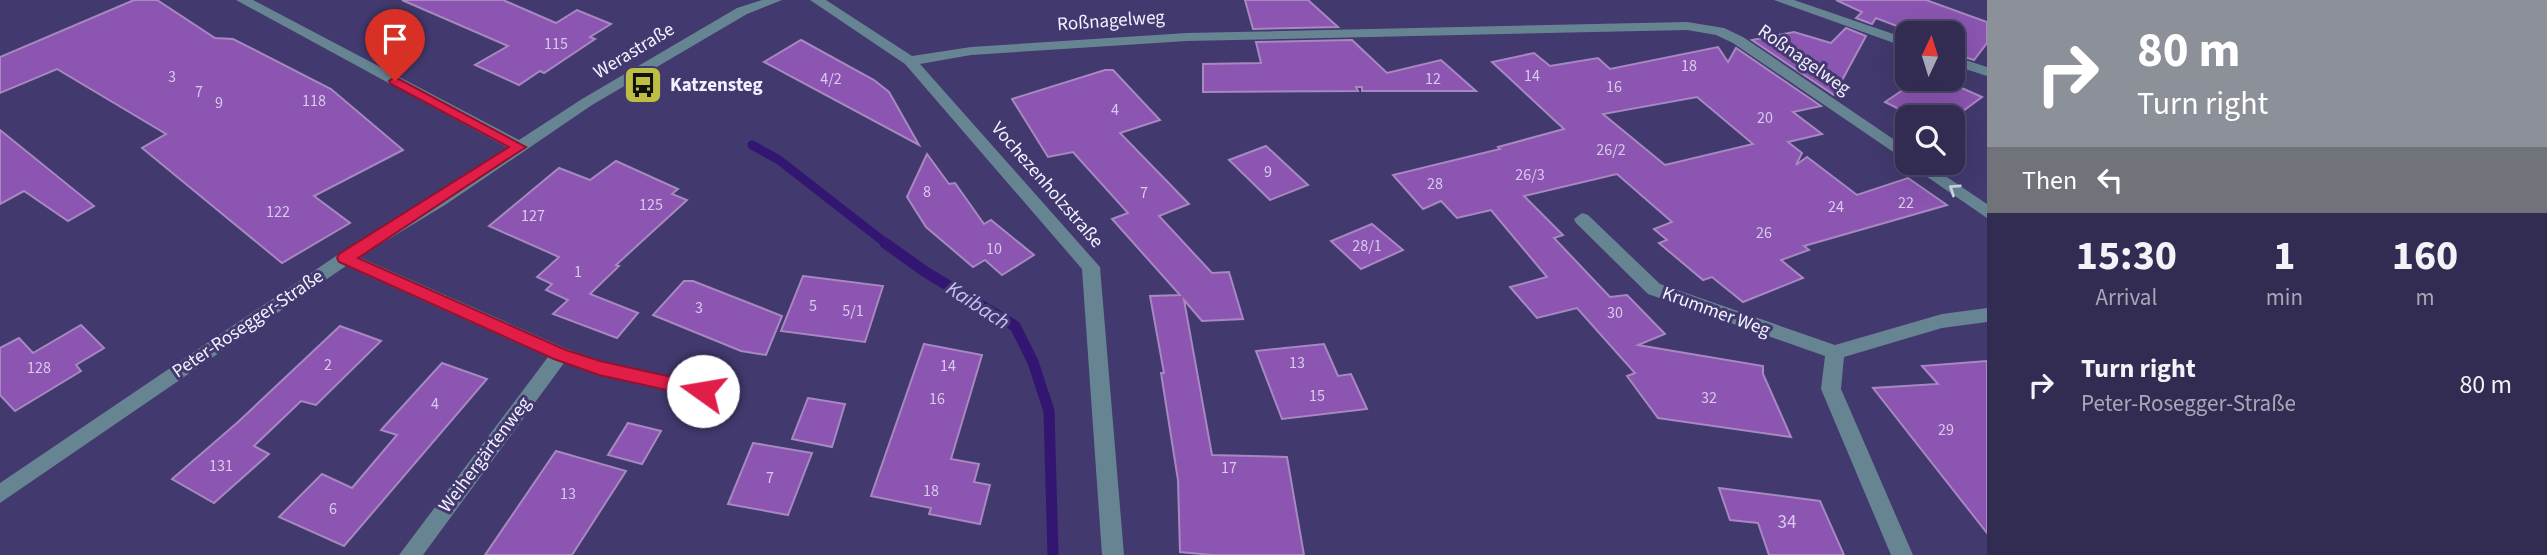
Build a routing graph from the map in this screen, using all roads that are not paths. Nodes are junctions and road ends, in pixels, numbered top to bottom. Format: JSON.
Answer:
{"nodes":[{"id":1,"x":243,"y":0,"type":"edge"},
{"id":2,"x":775,"y":0,"type":"edge"},
{"id":3,"x":817,"y":0,"type":"edge"},
{"id":4,"x":1781,"y":0,"type":"edge"},
{"id":5,"x":1895,"y":39,"type":"edge"},
{"id":6,"x":910,"y":61,"type":"junction"},
{"id":7,"x":1965,"y":64,"type":"edge"},
{"id":8,"x":1987,"y":72,"type":"edge"},
{"id":9,"x":519,"y":147,"type":"junction"},
{"id":10,"x":1895,"y":149,"type":"edge"},
{"id":11,"x":1933,"y":175,"type":"edge"},
{"id":12,"x":1987,"y":212,"type":"edge"},
{"id":13,"x":1581,"y":219,"type":"dead end"},
{"id":14,"x":345,"y":258,"type":"junction"},
{"id":15,"x":1987,"y":315,"type":"edge"},
{"id":16,"x":1835,"y":352,"type":"junction"},
{"id":17,"x":560,"y":354,"type":"junction"},
{"id":18,"x":703,"y":391,"type":"dead end"},
{"id":19,"x":0,"y":494,"type":"edge"},
{"id":20,"x":410,"y":555,"type":"edge"},
{"id":21,"x":1112,"y":555,"type":"edge"},
{"id":22,"x":1902,"y":555,"type":"edge"}],
"edges":[{"from":1,"to":9,"type":"street"},
{"from":2,"to":9,"type":"street","name":"Werastraße"},
{"from":3,"to":6,"type":"street","name":"Vochezenholzstraße"},
{"from":4,"to":5,"type":"street"},
{"from":6,"to":10,"type":"street","name":"Roßnagelweg"},
{"from":6,"to":21,"type":"street","name":"Vochezenholzstraße"},
{"from":7,"to":8,"type":"street"},
{"from":9,"to":14,"type":"street","name":"Peter-Rosegger-Straße"},
{"from":12,"to":11,"type":"street","name":"Roßnagelweg","one_way":true},
{"from":13,"to":16,"type":"street","name":"Krummer Weg"},
{"from":14,"to":17,"type":"street"},
{"from":14,"to":19,"type":"street","name":"Peter-Rosegger-Straße"},
{"from":15,"to":16,"type":"street"},
{"from":16,"to":22,"type":"street"},
{"from":17,"to":18,"type":"street"},
{"from":17,"to":20,"type":"street","name":"Weihergärtenweg"}]}
